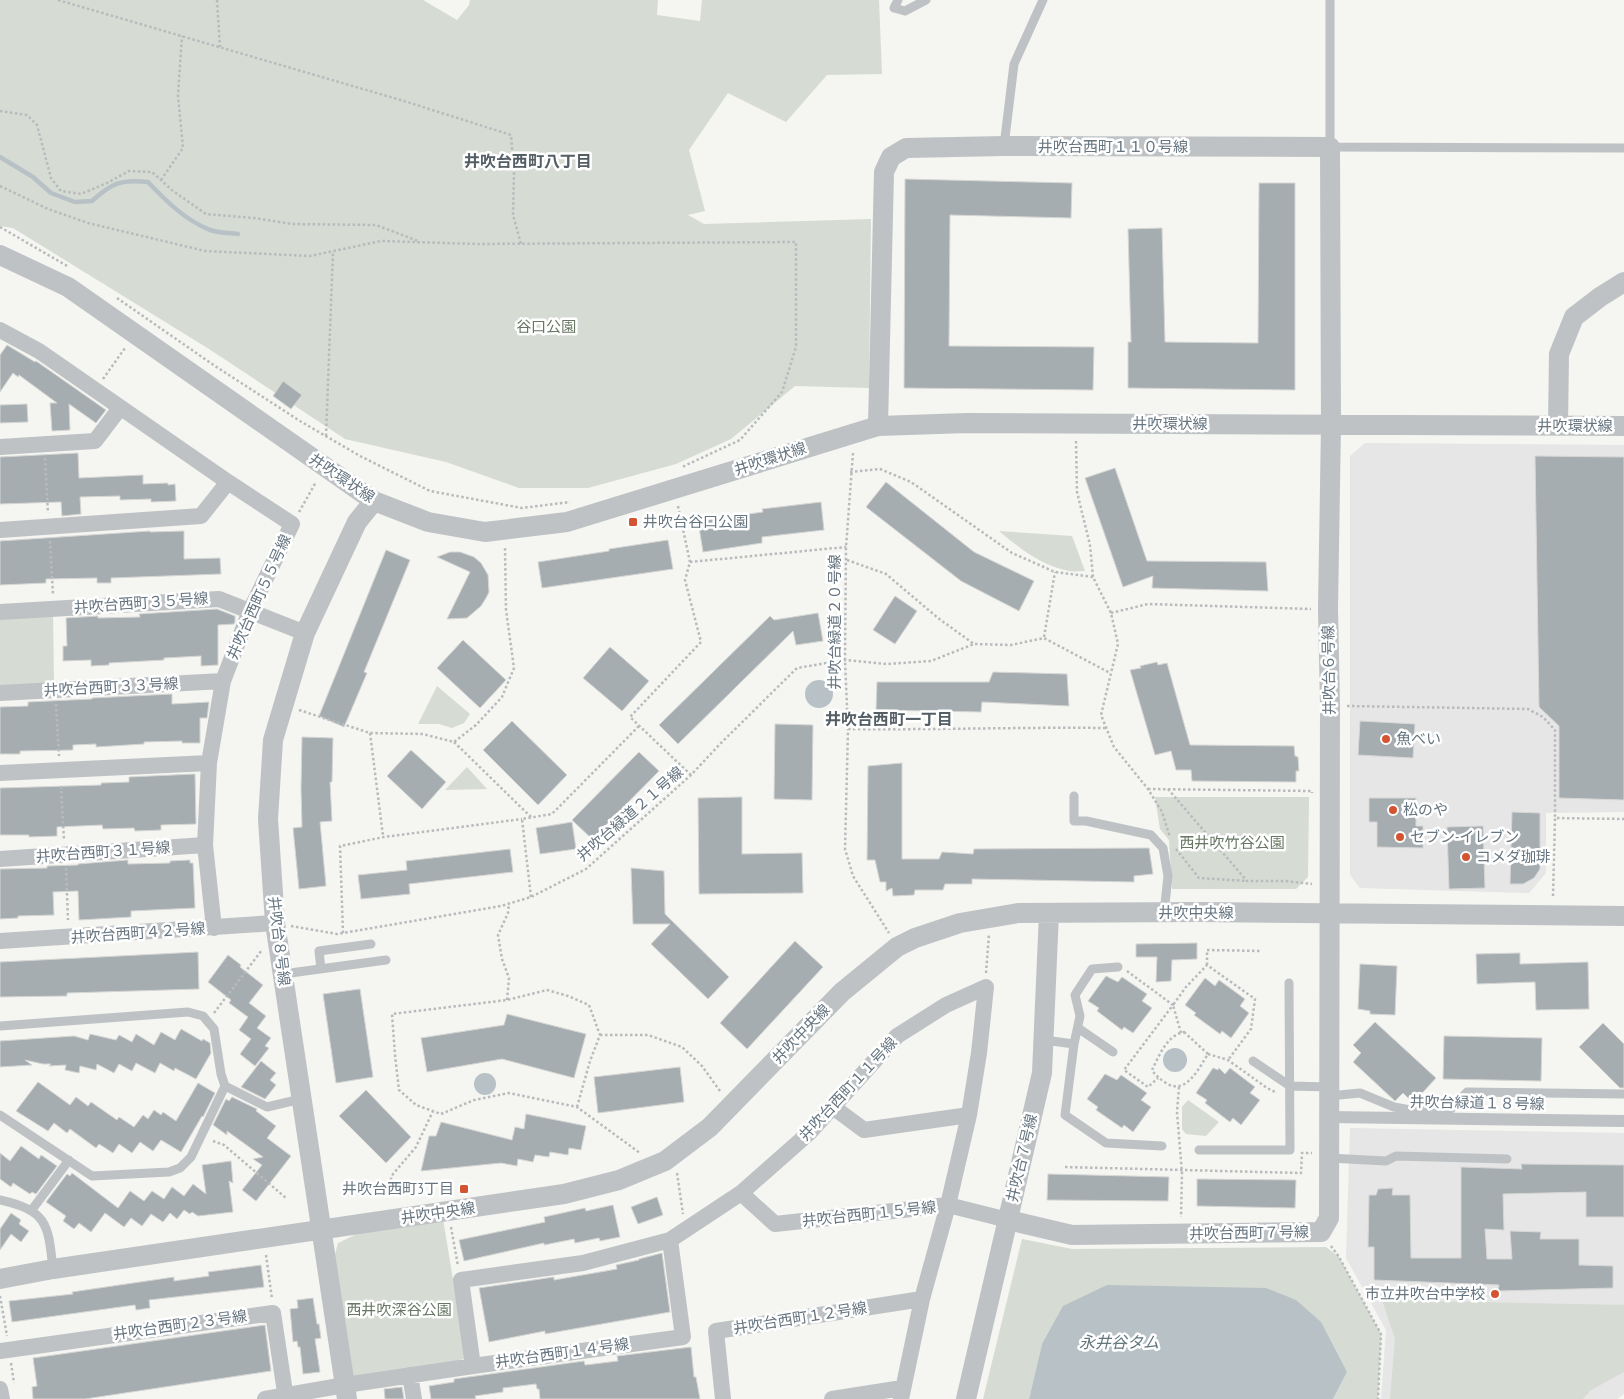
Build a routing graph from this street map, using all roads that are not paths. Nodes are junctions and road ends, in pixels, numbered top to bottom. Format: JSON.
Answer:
{"nodes":[{"id":1,"x":898,"y":0,"type":"edge"},
{"id":2,"x":926,"y":0,"type":"edge"},
{"id":3,"x":1043,"y":0,"type":"edge"},
{"id":4,"x":1330,"y":0,"type":"edge"},
{"id":5,"x":1004,"y":146,"type":"junction"},
{"id":6,"x":1330,"y":147,"type":"junction"},
{"id":7,"x":1624,"y":148,"type":"edge"},
{"id":8,"x":0,"y":255,"type":"edge"},
{"id":9,"x":1624,"y":282,"type":"edge"},
{"id":10,"x":1624,"y":296,"type":"edge"},
{"id":11,"x":1600,"y":297,"type":"junction"},
{"id":12,"x":0,"y":331,"type":"edge"},
{"id":13,"x":120,"y":408,"type":"junction"},
{"id":14,"x":1331,"y":425,"type":"junction"},
{"id":15,"x":878,"y":426,"type":"junction"},
{"id":16,"x":1558,"y":426,"type":"junction"},
{"id":17,"x":1624,"y":426,"type":"edge"},
{"id":18,"x":0,"y":447,"type":"edge"},
{"id":19,"x":228,"y":482,"type":"junction"},
{"id":20,"x":374,"y":501,"type":"junction"},
{"id":21,"x":0,"y":530,"type":"edge"},
{"id":22,"x":250,"y":611,"type":"junction"},
{"id":23,"x":0,"y":612,"type":"edge"},
{"id":24,"x":305,"y":633,"type":"junction"},
{"id":25,"x":223,"y":681,"type":"junction"},
{"id":26,"x":0,"y":694,"type":"edge"},
{"id":27,"x":209,"y":763,"type":"junction"},
{"id":28,"x":0,"y":773,"type":"edge"},
{"id":29,"x":1074,"y":796,"type":"dead end"},
{"id":30,"x":205,"y":845,"type":"junction"},
{"id":31,"x":0,"y":859,"type":"edge"},
{"id":32,"x":1049,"y":913,"type":"junction"},
{"id":33,"x":1164,"y":913,"type":"junction"},
{"id":34,"x":1329,"y":914,"type":"junction"},
{"id":35,"x":1624,"y":916,"type":"edge"},
{"id":36,"x":275,"y":923,"type":"junction"},
{"id":37,"x":214,"y":928,"type":"junction"},
{"id":38,"x":0,"y":941,"type":"edge"},
{"id":39,"x":371,"y":944,"type":"dead end"},
{"id":40,"x":386,"y":960,"type":"dead end"},
{"id":41,"x":1118,"y":967,"type":"road end"},
{"id":42,"x":320,"y":969,"type":"junction"},
{"id":43,"x":283,"y":974,"type":"junction"},
{"id":44,"x":1289,"y":982,"type":"dead end"},
{"id":45,"x":0,"y":1026,"type":"edge"},
{"id":46,"x":1078,"y":1028,"type":"junction"},
{"id":47,"x":1044,"y":1040,"type":"junction"},
{"id":48,"x":1074,"y":1044,"type":"junction"},
{"id":49,"x":1113,"y":1052,"type":"dead end"},
{"id":50,"x":1253,"y":1061,"type":"dead end"},
{"id":51,"x":224,"y":1086,"type":"junction"},
{"id":52,"x":1290,"y":1086,"type":"junction"},
{"id":53,"x":1329,"y":1092,"type":"junction"},
{"id":54,"x":1624,"y":1094,"type":"edge"},
{"id":55,"x":302,"y":1099,"type":"junction"},
{"id":56,"x":833,"y":1107,"type":"junction"},
{"id":57,"x":0,"y":1115,"type":"edge"},
{"id":58,"x":969,"y":1115,"type":"junction"},
{"id":59,"x":1329,"y":1118,"type":"junction"},
{"id":60,"x":1624,"y":1121,"type":"edge"},
{"id":61,"x":1162,"y":1146,"type":"dead end"},
{"id":62,"x":1199,"y":1150,"type":"dead end"},
{"id":63,"x":1329,"y":1155,"type":"junction"},
{"id":64,"x":1508,"y":1158,"type":"dead end"},
{"id":65,"x":69,"y":1160,"type":"junction"},
{"id":66,"x":741,"y":1194,"type":"junction"},
{"id":67,"x":0,"y":1200,"type":"edge"},
{"id":68,"x":948,"y":1205,"type":"junction"},
{"id":69,"x":32,"y":1211,"type":"junction"},
{"id":70,"x":1008,"y":1220,"type":"junction"},
{"id":71,"x":321,"y":1230,"type":"junction"},
{"id":72,"x":670,"y":1240,"type":"junction"},
{"id":73,"x":53,"y":1269,"type":"junction"},
{"id":74,"x":0,"y":1279,"type":"edge"},
{"id":75,"x":922,"y":1299,"type":"junction"},
{"id":76,"x":4,"y":1350,"type":"edge"},
{"id":77,"x":473,"y":1366,"type":"junction"},
{"id":78,"x":410,"y":1375,"type":"junction"},
{"id":79,"x":346,"y":1392,"type":"edge"},
{"id":80,"x":901,"y":1394,"type":"edge"},
{"id":81,"x":286,"y":1398,"type":"edge"},
{"id":82,"x":265,"y":1399,"type":"edge"},
{"id":83,"x":414,"y":1399,"type":"edge"},
{"id":84,"x":723,"y":1399,"type":"edge"},
{"id":85,"x":832,"y":1399,"type":"edge"},
{"id":86,"x":966,"y":1399,"type":"edge"}],
"edges":[{"from":1,"to":2,"type":"lane"},
{"from":3,"to":5,"type":"lane"},
{"from":4,"to":6,"type":"lane"},
{"from":5,"to":6,"type":"street","name":"井吹台西町１１０号線"},
{"from":5,"to":15,"type":"street","name":"井吹台西町１１０号線"},
{"from":6,"to":7,"type":"lane"},
{"from":6,"to":14,"type":"street"},
{"from":8,"to":20,"type":"street","name":"井吹環状線"},
{"from":9,"to":11,"type":"street"},
{"from":10,"to":11,"type":"street"},
{"from":11,"to":16,"type":"street"},
{"from":12,"to":13,"type":"street","name":"井吹台西町５５号線"},
{"from":13,"to":18,"type":"street"},
{"from":13,"to":19,"type":"street","name":"井吹台西町５５号線"},
{"from":14,"to":15,"type":"street","name":"井吹環状線"},
{"from":14,"to":16,"type":"street","name":"井吹環状線"},
{"from":14,"to":34,"type":"street","name":"井吹台６号線"},
{"from":15,"to":20,"type":"street","name":"井吹環状線"},
{"from":16,"to":17,"type":"street","name":"井吹環状線"},
{"from":19,"to":21,"type":"street"},
{"from":19,"to":22,"type":"street","name":"井吹台西町５５号線"},
{"from":20,"to":24,"type":"street","name":"井吹台８号線"},
{"from":22,"to":23,"type":"street","name":"井吹台西町３５号線"},
{"from":22,"to":24,"type":"street","name":"井吹台西町３５号線"},
{"from":22,"to":25,"type":"street","name":"井吹台西町５５号線"},
{"from":24,"to":36,"type":"street","name":"井吹台８号線"},
{"from":25,"to":26,"type":"street","name":"井吹台西町３３号線"},
{"from":25,"to":27,"type":"street","name":"井吹台西町５５号線"},
{"from":27,"to":28,"type":"street"},
{"from":27,"to":30,"type":"street","name":"井吹台西町５５号線"},
{"from":29,"to":33,"type":"lane"},
{"from":30,"to":31,"type":"street","name":"井吹台西町３１号線"},
{"from":30,"to":37,"type":"street","name":"井吹台西町５５号線"},
{"from":32,"to":33,"type":"street","name":"井吹中央線"},
{"from":32,"to":47,"type":"street","name":"井吹台７号線"},
{"from":32,"to":71,"type":"street","name":"井吹中央線"},
{"from":33,"to":34,"type":"street","name":"井吹中央線"},
{"from":34,"to":35,"type":"street","name":"井吹中央線"},
{"from":34,"to":53,"type":"street","name":"井吹台西町７号線"},
{"from":36,"to":37,"type":"street","name":"井吹台西町４２号線"},
{"from":36,"to":43,"type":"street","name":"井吹台８号線"},
{"from":37,"to":38,"type":"street","name":"井吹台西町４２号線"},
{"from":39,"to":42,"type":"lane"},
{"from":40,"to":42,"type":"lane"},
{"from":41,"to":46,"type":"lane"},
{"from":42,"to":43,"type":"lane"},
{"from":43,"to":55,"type":"street","name":"井吹台８号線"},
{"from":44,"to":52,"type":"lane"},
{"from":45,"to":51,"type":"lane"},
{"from":46,"to":48,"type":"lane"},
{"from":46,"to":49,"type":"lane"},
{"from":47,"to":48,"type":"lane"},
{"from":47,"to":70,"type":"street","name":"井吹台７号線"},
{"from":48,"to":61,"type":"lane"},
{"from":50,"to":52,"type":"lane"},
{"from":51,"to":55,"type":"lane"},
{"from":51,"to":65,"type":"lane"},
{"from":52,"to":53,"type":"lane"},
{"from":52,"to":62,"type":"lane"},
{"from":53,"to":54,"type":"lane"},
{"from":53,"to":59,"type":"street","name":"井吹台西町７号線"},
{"from":55,"to":71,"type":"street","name":"井吹台８号線"},
{"from":56,"to":58,"type":"street"},
{"from":56,"to":58,"type":"street","name":"井吹台西町１１号線"},
{"from":56,"to":66,"type":"street","name":"井吹台西町１１号線"},
{"from":57,"to":65,"type":"lane"},
{"from":58,"to":68,"type":"street"},
{"from":59,"to":60,"type":"street","name":"井吹台緑道１８号線"},
{"from":59,"to":63,"type":"street","name":"井吹台西町７号線"},
{"from":63,"to":64,"type":"lane"},
{"from":63,"to":70,"type":"street","name":"井吹台西町７号線"},
{"from":65,"to":69,"type":"lane"},
{"from":66,"to":68,"type":"street","name":"井吹台西町１５号線"},
{"from":66,"to":72,"type":"street","name":"井吹台西町１１号線"},
{"from":67,"to":69,"type":"lane"},
{"from":68,"to":70,"type":"street","name":"井吹台西町１５号線"},
{"from":68,"to":75,"type":"street"},
{"from":69,"to":73,"type":"lane"},
{"from":70,"to":86,"type":"street","name":"井吹台７号線"},
{"from":71,"to":73,"type":"street","name":"井吹中央線"},
{"from":71,"to":79,"type":"street","name":"井吹台８号線"},
{"from":72,"to":77,"type":"street","name":"井吹台西町１１号線"},
{"from":72,"to":77,"type":"street","name":"井吹台西町１４号線"},
{"from":73,"to":74,"type":"street","name":"井吹中央線"},
{"from":75,"to":80,"type":"street"},
{"from":75,"to":84,"type":"street","name":"井吹台西町１２号線"},
{"from":76,"to":81,"type":"street","name":"井吹台西町２３号線"},
{"from":77,"to":78,"type":"street","name":"井吹台西町１４号線"},
{"from":78,"to":79,"type":"street","name":"井吹台西町１４号線"},
{"from":78,"to":83,"type":"street"},
{"from":79,"to":81,"type":"street","name":"井吹台西町１４号線"},
{"from":80,"to":85,"type":"street"},
{"from":81,"to":82,"type":"street","name":"井吹台西町１４号線"}]}
